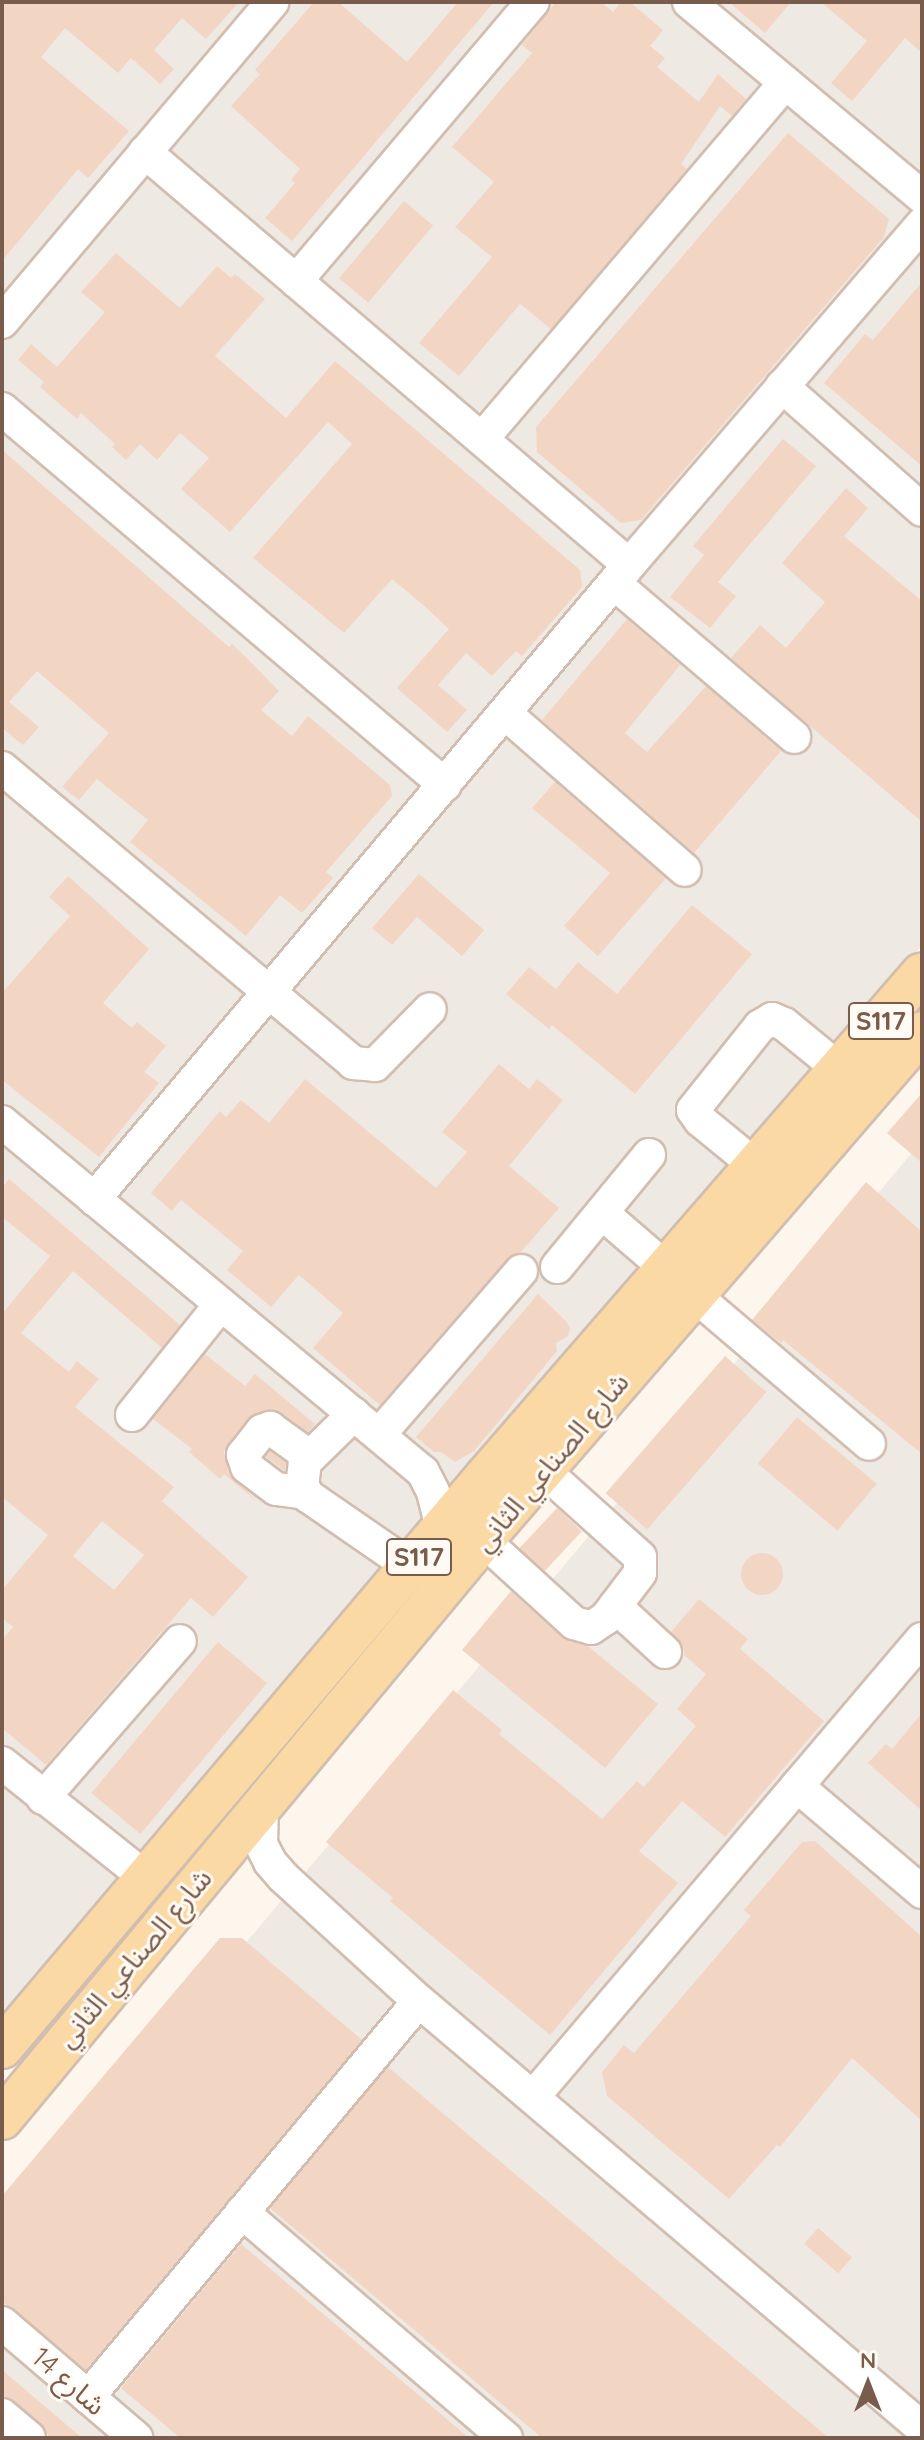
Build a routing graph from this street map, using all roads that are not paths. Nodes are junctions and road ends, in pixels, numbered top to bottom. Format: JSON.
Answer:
{"nodes":[{"id":1,"x":272,"y":2,"type":"edge"},
{"id":2,"x":533,"y":2,"type":"edge"},
{"id":3,"x":689,"y":2,"type":"edge"},
{"id":4,"x":785,"y":83,"type":"junction"},
{"id":5,"x":145,"y":152,"type":"junction"},
{"id":6,"x":922,"y":197,"type":"edge"},
{"id":7,"x":922,"y":224,"type":"edge"},
{"id":8,"x":296,"y":281,"type":"junction"},
{"id":9,"x":2,"y":322,"type":"edge"},
{"id":10,"x":782,"y":386,"type":"junction"},
{"id":11,"x":2,"y":409,"type":"edge"},
{"id":12,"x":482,"y":439,"type":"junction"},
{"id":13,"x":922,"y":510,"type":"edge"},
{"id":14,"x":621,"y":574,"type":"junction"},
{"id":15,"x":506,"y":714,"type":"junction"},
{"id":16,"x":794,"y":737,"type":"dead end"},
{"id":17,"x":2,"y":768,"type":"edge"},
{"id":18,"x":445,"y":785,"type":"junction"},
{"id":19,"x":685,"y":870,"type":"dead end"},
{"id":20,"x":922,"y":973,"type":"edge"},
{"id":21,"x":269,"y":995,"type":"junction"},
{"id":22,"x":430,"y":1009,"type":"dead end"},
{"id":23,"x":922,"y":1032,"type":"edge"},
{"id":24,"x":839,"y":1069,"type":"junction"},
{"id":25,"x":2,"y":1122,"type":"edge"},
{"id":26,"x":649,"y":1155,"type":"dead end"},
{"id":27,"x":756,"y":1166,"type":"junction"},
{"id":28,"x":94,"y":1199,"type":"junction"},
{"id":29,"x":602,"y":1213,"type":"junction"},
{"id":30,"x":557,"y":1267,"type":"dead end"},
{"id":31,"x":521,"y":1271,"type":"dead end"},
{"id":32,"x":680,"y":1281,"type":"junction"},
{"id":33,"x":221,"y":1304,"type":"junction"},
{"id":34,"x":354,"y":1414,"type":"junction"},
{"id":35,"x":132,"y":1415,"type":"dead end"},
{"id":36,"x":379,"y":1435,"type":"junction"},
{"id":37,"x":869,"y":1444,"type":"dead end"},
{"id":38,"x":309,"y":1456,"type":"junction"},
{"id":39,"x":543,"y":1470,"type":"junction"},
{"id":40,"x":423,"y":1472,"type":"junction"},
{"id":41,"x":484,"y":1478,"type":"junction"},
{"id":42,"x":306,"y":1493,"type":"junction"},
{"id":43,"x":442,"y":1529,"type":"junction"},
{"id":44,"x":483,"y":1540,"type":"junction"},
{"id":45,"x":411,"y":1567,"type":"junction"},
{"id":46,"x":615,"y":1606,"type":"junction"},
{"id":47,"x":922,"y":1639,"type":"edge"},
{"id":48,"x":180,"y":1641,"type":"dead end"},
{"id":49,"x":665,"y":1652,"type":"dead end"},
{"id":50,"x":2,"y":1763,"type":"edge"},
{"id":51,"x":797,"y":1786,"type":"junction"},
{"id":52,"x":43,"y":1798,"type":"junction"},
{"id":53,"x":262,"y":1804,"type":"junction"},
{"id":54,"x":210,"y":1866,"type":"junction"},
{"id":55,"x":283,"y":1877,"type":"junction"},
{"id":56,"x":146,"y":1878,"type":"junction"},
{"id":57,"x":922,"y":1892,"type":"edge"},
{"id":58,"x":419,"y":2001,"type":"junction"},
{"id":59,"x":2,"y":2048,"type":"edge"},
{"id":60,"x":533,"y":2097,"type":"junction"},
{"id":61,"x":2,"y":2119,"type":"edge"},
{"id":62,"x":242,"y":2212,"type":"junction"},
{"id":63,"x":2,"y":2323,"type":"edge"},
{"id":64,"x":88,"y":2397,"type":"junction"},
{"id":65,"x":2,"y":2415,"type":"edge"},
{"id":66,"x":922,"y":2428,"type":"edge"},
{"id":67,"x":29,"y":2438,"type":"edge"},
{"id":68,"x":136,"y":2438,"type":"edge"},
{"id":69,"x":506,"y":2438,"type":"edge"}],
"edges":[{"from":1,"to":5,"type":"street"},
{"from":2,"to":8,"type":"street"},
{"from":3,"to":4,"type":"street"},
{"from":4,"to":6,"type":"street"},
{"from":4,"to":12,"type":"street"},
{"from":5,"to":8,"type":"street"},
{"from":5,"to":9,"type":"street"},
{"from":7,"to":10,"type":"street"},
{"from":8,"to":12,"type":"street"},
{"from":10,"to":13,"type":"street"},
{"from":10,"to":14,"type":"street"},
{"from":11,"to":18,"type":"street"},
{"from":12,"to":14,"type":"street"},
{"from":14,"to":15,"type":"street"},
{"from":14,"to":16,"type":"street"},
{"from":15,"to":18,"type":"street"},
{"from":15,"to":19,"type":"street"},
{"from":17,"to":21,"type":"street"},
{"from":18,"to":21,"type":"street"},
{"from":20,"to":24,"type":"main road","name":"شارع الصناعي الثاني","number":"S117"},
{"from":21,"to":22,"type":"street"},
{"from":21,"to":28,"type":"street"},
{"from":23,"to":32,"type":"main road","name":"شارع الصناعي الثاني","number":"S117"},
{"from":24,"to":27,"type":"main road","name":"شارع الصناعي الثاني","number":"S117"},
{"from":24,"to":27,"type":"street"},
{"from":25,"to":28,"type":"street"},
{"from":26,"to":29,"type":"street"},
{"from":27,"to":32,"type":"main road","name":"شارع الصناعي الثاني","number":"S117"},
{"from":28,"to":33,"type":"street"},
{"from":29,"to":30,"type":"street"},
{"from":29,"to":32,"type":"street"},
{"from":31,"to":36,"type":"street"},
{"from":32,"to":37,"type":"street"},
{"from":32,"to":39,"type":"main road","name":"شارع الصناعي الثاني","number":"S117"},
{"from":32,"to":41,"type":"main road","name":"شارع الصناعي الثاني","number":"S117"},
{"from":33,"to":34,"type":"street"},
{"from":33,"to":35,"type":"street"},
{"from":34,"to":36,"type":"street"},
{"from":34,"to":38,"type":"street"},
{"from":36,"to":40,"type":"street"},
{"from":38,"to":42,"type":"street"},
{"from":38,"to":42,"type":"street"},
{"from":39,"to":44,"type":"main road","name":"شارع الصناعي الثاني","number":"S117"},
{"from":39,"to":46,"type":"street"},
{"from":40,"to":41,"type":"street"},
{"from":40,"to":43,"type":"street"},
{"from":41,"to":43,"type":"main road","name":"شارع الصناعي الثاني","number":"S117"},
{"from":42,"to":45,"type":"street"},
{"from":43,"to":45,"type":"main road","name":"شارع الصناعي الثاني","number":"S117"},
{"from":44,"to":46,"type":"street"},
{"from":44,"to":53,"type":"main road","name":"شارع الصناعي الثاني","number":"S117"},
{"from":45,"to":56,"type":"main road","name":"شارع الصناعي الثاني","number":"S117"},
{"from":46,"to":49,"type":"street"},
{"from":47,"to":51,"type":"street"},
{"from":48,"to":52,"type":"street"},
{"from":50,"to":52,"type":"street"},
{"from":51,"to":57,"type":"street"},
{"from":51,"to":60,"type":"street"},
{"from":52,"to":56,"type":"street"},
{"from":53,"to":54,"type":"main road","name":"شارع الصناعي الثاني","number":"S117"},
{"from":53,"to":55,"type":"street"},
{"from":54,"to":55,"type":"street"},
{"from":54,"to":61,"type":"main road","name":"شارع الصناعي الثاني","number":"S117"},
{"from":55,"to":58,"type":"street"},
{"from":56,"to":59,"type":"main road","name":"شارع الصناعي الثاني","number":"S117"},
{"from":58,"to":60,"type":"street"},
{"from":58,"to":62,"type":"street"},
{"from":60,"to":66,"type":"street"},
{"from":62,"to":64,"type":"street"},
{"from":62,"to":69,"type":"street"},
{"from":63,"to":64,"type":"street","name":"شارع 14"},
{"from":64,"to":68,"type":"street","name":"شارع 14"},
{"from":65,"to":67,"type":"street"}]}
